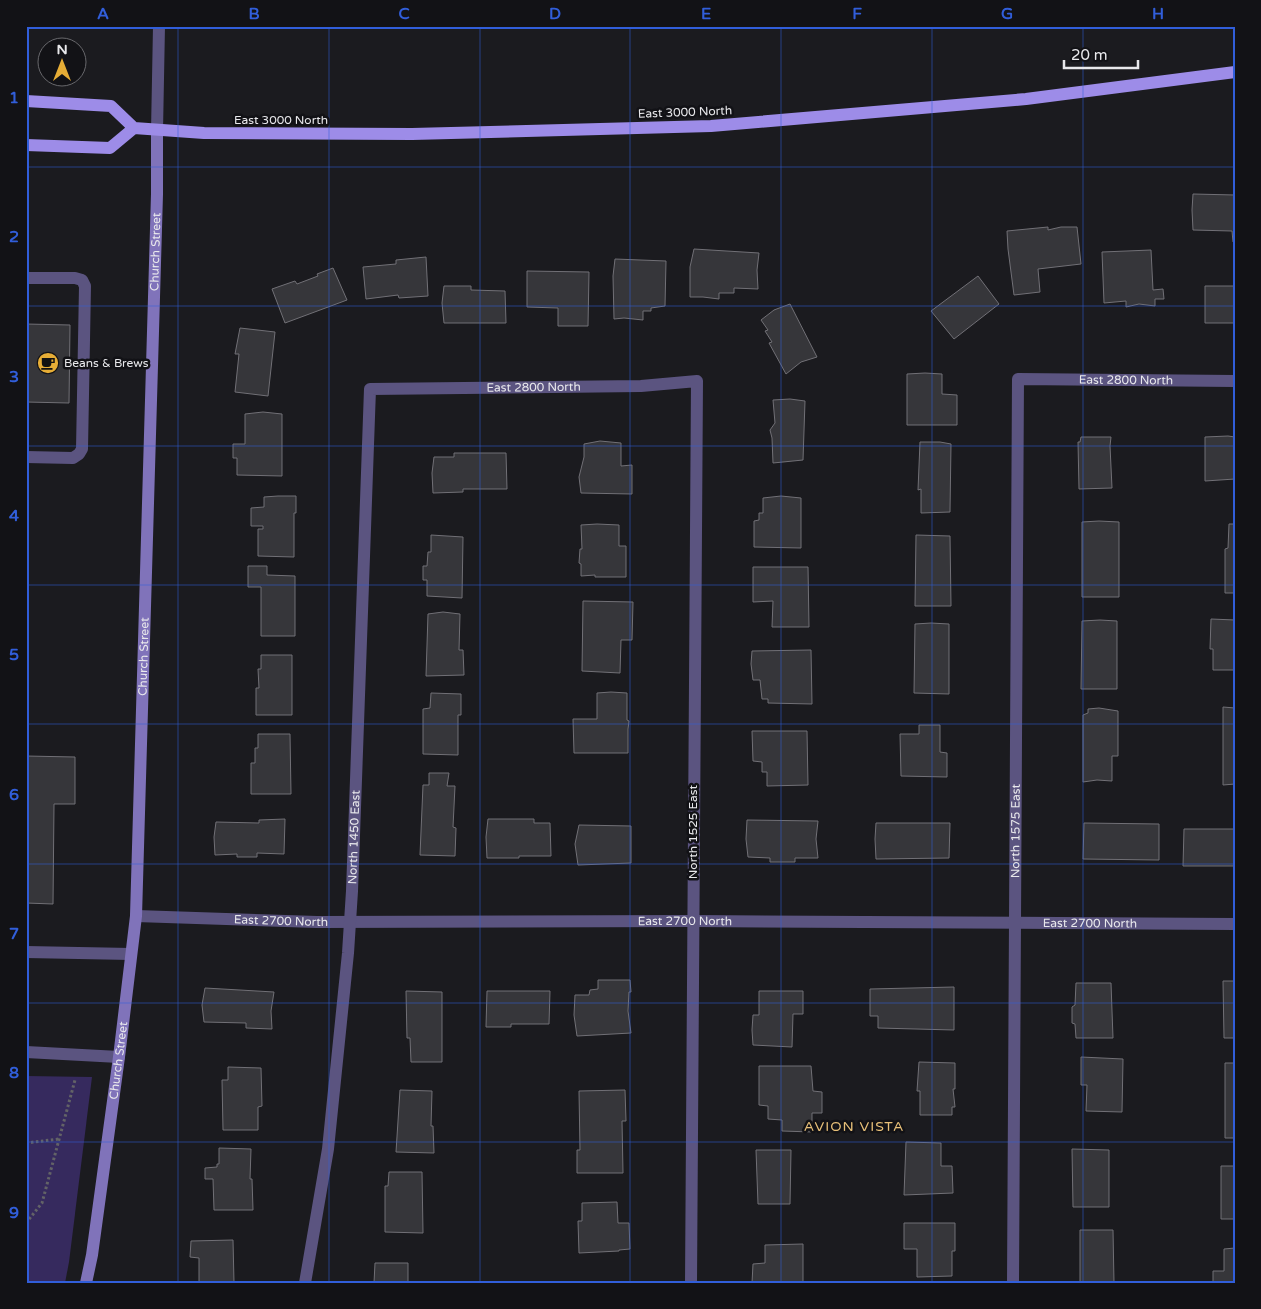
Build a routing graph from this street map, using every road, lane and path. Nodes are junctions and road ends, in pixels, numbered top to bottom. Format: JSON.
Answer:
{"nodes":[{"id":1,"x":159,"y":26,"type":"edge"},
{"id":2,"x":1235,"y":72,"type":"edge"},
{"id":3,"x":26,"y":101,"type":"edge"},
{"id":4,"x":134,"y":128,"type":"junction"},
{"id":5,"x":157,"y":131,"type":"junction"},
{"id":6,"x":26,"y":145,"type":"edge"},
{"id":7,"x":26,"y":278,"type":"edge"},
{"id":8,"x":1018,"y":379,"type":"joint"},
{"id":9,"x":697,"y":381,"type":"joint"},
{"id":10,"x":1235,"y":381,"type":"edge"},
{"id":11,"x":370,"y":389,"type":"joint"},
{"id":12,"x":26,"y":457,"type":"edge"},
{"id":13,"x":136,"y":916,"type":"junction"},
{"id":14,"x":693,"y":921,"type":"junction"},
{"id":15,"x":350,"y":922,"type":"junction"},
{"id":16,"x":1016,"y":924,"type":"junction"},
{"id":17,"x":1235,"y":924,"type":"edge"},
{"id":18,"x":26,"y":952,"type":"edge"},
{"id":19,"x":131,"y":954,"type":"junction"},
{"id":20,"x":26,"y":1052,"type":"edge"},
{"id":21,"x":119,"y":1057,"type":"junction"},
{"id":22,"x":75,"y":1080,"type":"dead end"},
{"id":23,"x":59,"y":1139,"type":"junction"},
{"id":24,"x":26,"y":1143,"type":"edge"},
{"id":25,"x":26,"y":1223,"type":"edge"},
{"id":26,"x":86,"y":1283,"type":"edge"},
{"id":27,"x":305,"y":1283,"type":"edge"},
{"id":28,"x":691,"y":1283,"type":"edge"},
{"id":29,"x":1014,"y":1283,"type":"edge"}],
"edges":[{"from":1,"to":5,"type":"street","name":"Church Street"},
{"from":2,"to":5,"type":"main road","name":"East 3000 North"},
{"from":3,"to":4,"type":"main road"},
{"from":4,"to":5,"type":"main road","name":"East 3000 North"},
{"from":4,"to":6,"type":"main road"},
{"from":5,"to":13,"type":"street","name":"Church Street"},
{"from":7,"to":12,"type":"street"},
{"from":8,"to":10,"type":"street","name":"East 2800 North"},
{"from":8,"to":16,"type":"street","name":"North 1575 East"},
{"from":9,"to":11,"type":"street","name":"East 2800 North"},
{"from":9,"to":14,"type":"street","name":"North 1525 East"},
{"from":11,"to":15,"type":"street","name":"North 1450 East"},
{"from":13,"to":15,"type":"street","name":"East 2700 North"},
{"from":13,"to":19,"type":"street","name":"Church Street"},
{"from":14,"to":15,"type":"street","name":"East 2700 North"},
{"from":14,"to":16,"type":"street","name":"East 2700 North"},
{"from":14,"to":28,"type":"street","name":"North 1525 East"},
{"from":15,"to":27,"type":"street","name":"North 1450 East"},
{"from":16,"to":17,"type":"street","name":"East 2700 North"},
{"from":16,"to":29,"type":"street","name":"North 1575 East"},
{"from":18,"to":19,"type":"street"},
{"from":19,"to":21,"type":"street","name":"Church Street"},
{"from":20,"to":21,"type":"street"},
{"from":21,"to":26,"type":"street","name":"Church Street"},
{"from":22,"to":23,"type":"path"},
{"from":23,"to":24,"type":"path"},
{"from":23,"to":25,"type":"path"}]}
